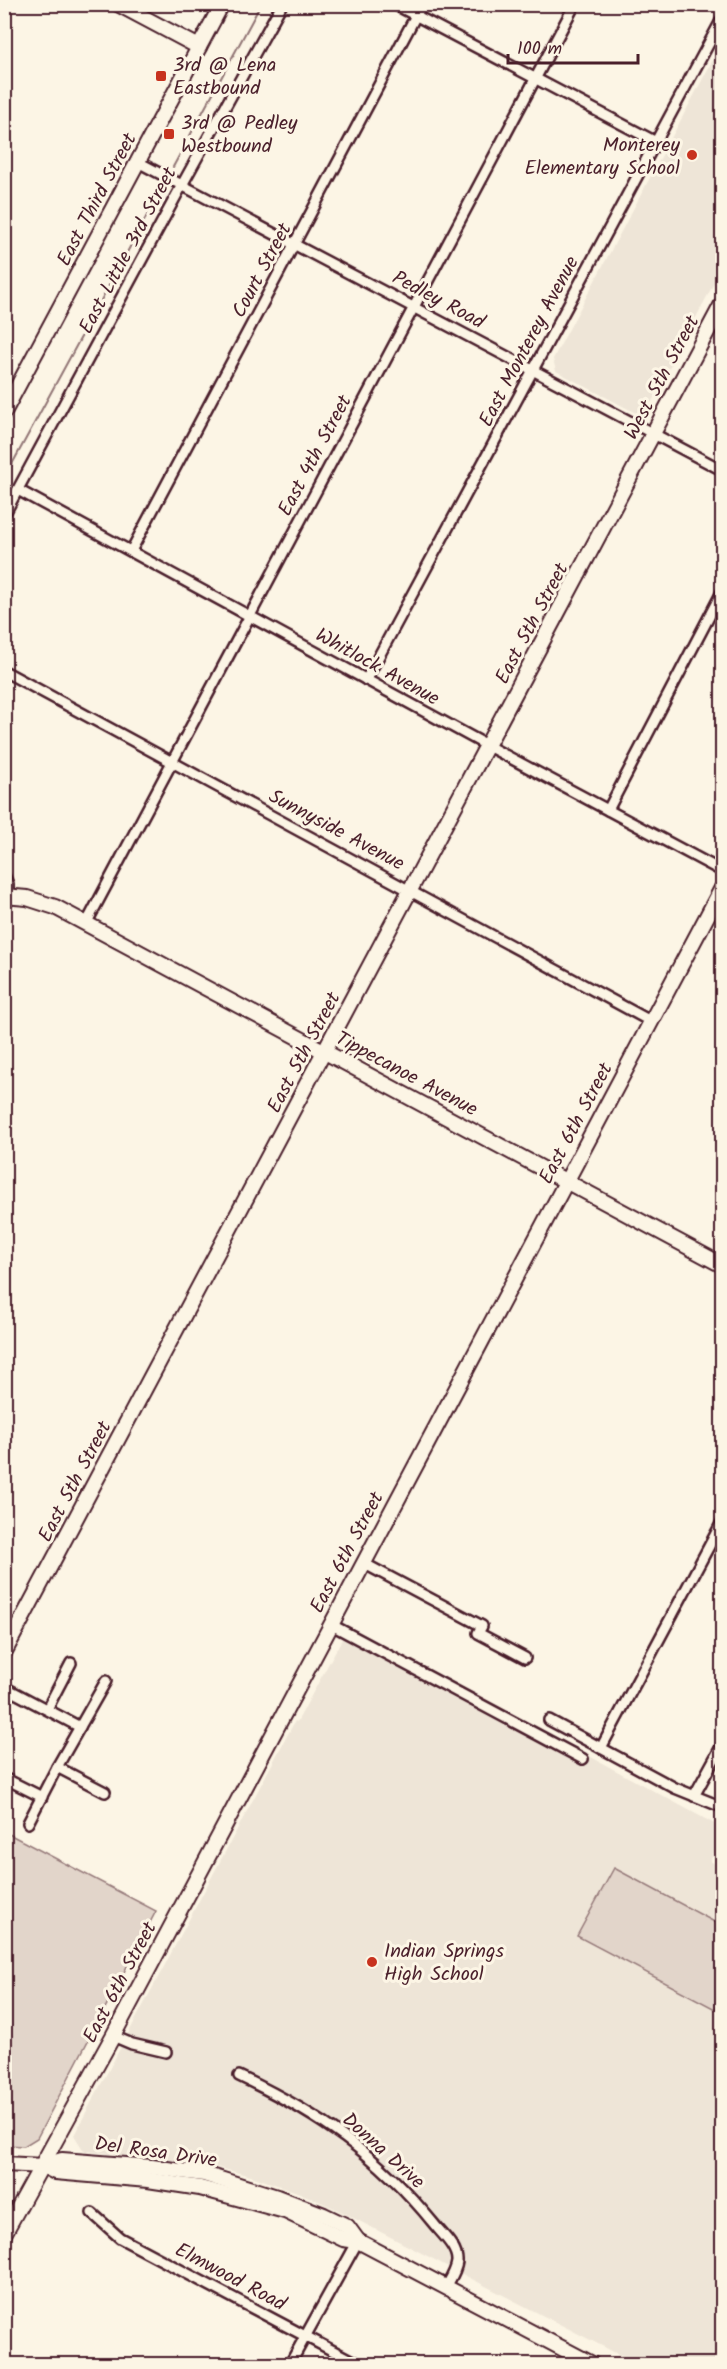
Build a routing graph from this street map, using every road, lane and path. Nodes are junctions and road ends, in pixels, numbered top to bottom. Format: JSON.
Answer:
{"nodes":[{"id":1,"x":118,"y":4,"type":"edge"},
{"id":2,"x":222,"y":4,"type":"edge"},
{"id":3,"x":282,"y":4,"type":"edge"},
{"id":4,"x":394,"y":4,"type":"edge"},
{"id":5,"x":422,"y":4,"type":"edge"},
{"id":6,"x":575,"y":4,"type":"edge"},
{"id":7,"x":416,"y":16,"type":"junction"},
{"id":8,"x":723,"y":19,"type":"edge"},
{"id":9,"x":199,"y":47,"type":"junction"},
{"id":10,"x":536,"y":78,"type":"junction"},
{"id":11,"x":656,"y":142,"type":"junction"},
{"id":12,"x":138,"y":162,"type":"junction"},
{"id":13,"x":182,"y":185,"type":"junction"},
{"id":14,"x":295,"y":243,"type":"junction"},
{"id":15,"x":723,"y":304,"type":"edge"},
{"id":16,"x":414,"y":306,"type":"junction"},
{"id":17,"x":533,"y":369,"type":"junction"},
{"id":18,"x":4,"y":412,"type":"edge"},
{"id":19,"x":654,"y":433,"type":"junction"},
{"id":20,"x":635,"y":469,"type":"joint"},
{"id":21,"x":723,"y":470,"type":"edge"},
{"id":22,"x":18,"y":490,"type":"junction"},
{"id":23,"x":4,"y":514,"type":"edge"},
{"id":24,"x":131,"y":551,"type":"junction"},
{"id":25,"x":723,"y":592,"type":"edge"},
{"id":26,"x":249,"y":616,"type":"junction"},
{"id":27,"x":4,"y":671,"type":"edge"},
{"id":28,"x":366,"y":680,"type":"junction"},
{"id":29,"x":488,"y":746,"type":"junction"},
{"id":30,"x":172,"y":761,"type":"junction"},
{"id":31,"x":608,"y":810,"type":"junction"},
{"id":32,"x":723,"y":871,"type":"edge"},
{"id":33,"x":4,"y":874,"type":"edge"},
{"id":34,"x":723,"y":888,"type":"edge"},
{"id":35,"x":411,"y":890,"type":"junction"},
{"id":36,"x":6,"y":896,"type":"edge"},
{"id":37,"x":86,"y":924,"type":"junction"},
{"id":38,"x":652,"y":1022,"type":"junction"},
{"id":39,"x":326,"y":1051,"type":"junction"},
{"id":40,"x":566,"y":1181,"type":"junction"},
{"id":41,"x":723,"y":1264,"type":"edge"},
{"id":42,"x":723,"y":1522,"type":"edge"},
{"id":43,"x":363,"y":1563,"type":"junction"},
{"id":44,"x":330,"y":1624,"type":"junction"},
{"id":45,"x":4,"y":1653,"type":"edge"},
{"id":46,"x":525,"y":1658,"type":"dead end"},
{"id":47,"x":71,"y":1663,"type":"dead end"},
{"id":48,"x":106,"y":1681,"type":"dead end"},
{"id":49,"x":4,"y":1687,"type":"edge"},
{"id":50,"x":46,"y":1709,"type":"junction"},
{"id":51,"x":549,"y":1720,"type":"dead end"},
{"id":52,"x":80,"y":1727,"type":"junction"},
{"id":53,"x":723,"y":1745,"type":"edge"},
{"id":54,"x":601,"y":1748,"type":"junction"},
{"id":55,"x":583,"y":1759,"type":"dead end"},
{"id":56,"x":57,"y":1767,"type":"junction"},
{"id":57,"x":4,"y":1778,"type":"edge"},
{"id":58,"x":105,"y":1792,"type":"dead end"},
{"id":59,"x":694,"y":1796,"type":"junction"},
{"id":60,"x":42,"y":1797,"type":"junction"},
{"id":61,"x":723,"y":1806,"type":"edge"},
{"id":62,"x":28,"y":1823,"type":"dead end"},
{"id":63,"x":113,"y":2036,"type":"junction"},
{"id":64,"x":166,"y":2052,"type":"dead end"},
{"id":65,"x":239,"y":2076,"type":"dead end"},
{"id":66,"x":4,"y":2164,"type":"edge"},
{"id":67,"x":43,"y":2166,"type":"junction"},
{"id":68,"x":92,"y":2212,"type":"dead end"},
{"id":69,"x":4,"y":2234,"type":"edge"},
{"id":70,"x":358,"y":2241,"type":"junction"},
{"id":71,"x":446,"y":2287,"type":"junction"},
{"id":72,"x":305,"y":2336,"type":"junction"},
{"id":73,"x":290,"y":2364,"type":"edge"},
{"id":74,"x":358,"y":2364,"type":"edge"},
{"id":75,"x":592,"y":2364,"type":"edge"}],
"edges":[{"from":1,"to":9,"type":"street"},
{"from":2,"to":9,"type":"street","name":"East Third Street"},
{"from":3,"to":13,"type":"street","name":"East Little 3rd Street"},
{"from":4,"to":7,"type":"street"},
{"from":5,"to":7,"type":"street","name":"Court Street"},
{"from":6,"to":10,"type":"street","name":"East 4th Street"},
{"from":7,"to":10,"type":"street"},
{"from":7,"to":14,"type":"street","name":"Court Street"},
{"from":8,"to":11,"type":"street","name":"East Monterey Avenue"},
{"from":9,"to":12,"type":"street","name":"East Third Street"},
{"from":10,"to":11,"type":"street"},
{"from":10,"to":16,"type":"street","name":"East 4th Street"},
{"from":11,"to":17,"type":"street","name":"East Monterey Avenue"},
{"from":12,"to":13,"type":"street","name":"Pedley Road"},
{"from":12,"to":18,"type":"street","name":"East Third Street"},
{"from":13,"to":14,"type":"street","name":"Pedley Road"},
{"from":13,"to":22,"type":"street","name":"East Little 3rd Street"},
{"from":14,"to":16,"type":"street","name":"Pedley Road"},
{"from":14,"to":24,"type":"street","name":"Court Street"},
{"from":15,"to":19,"type":"street","name":"West 5th Street"},
{"from":16,"to":17,"type":"street","name":"Pedley Road"},
{"from":16,"to":26,"type":"street","name":"East 4th Street"},
{"from":17,"to":19,"type":"street","name":"Pedley Road"},
{"from":17,"to":28,"type":"street","name":"East Monterey Avenue"},
{"from":19,"to":20,"type":"street","name":"West 5th Street"},
{"from":19,"to":21,"type":"street","name":"Pedley Road"},
{"from":20,"to":29,"type":"street","name":"East 5th Street"},
{"from":22,"to":23,"type":"street","name":"East Little 3rd Street"},
{"from":22,"to":24,"type":"street","name":"Whitlock Avenue"},
{"from":24,"to":26,"type":"street","name":"Whitlock Avenue"},
{"from":25,"to":31,"type":"street"},
{"from":26,"to":28,"type":"street","name":"Whitlock Avenue"},
{"from":26,"to":30,"type":"street","name":"East 4th Street"},
{"from":27,"to":30,"type":"street","name":"Sunnyside Avenue"},
{"from":28,"to":29,"type":"street","name":"Whitlock Avenue"},
{"from":29,"to":31,"type":"street","name":"Whitlock Avenue"},
{"from":29,"to":35,"type":"street","name":"East 5th Street"},
{"from":30,"to":35,"type":"street","name":"Sunnyside Avenue"},
{"from":30,"to":37,"type":"street","name":"East 4th Street"},
{"from":31,"to":32,"type":"street","name":"Whitlock Avenue"},
{"from":33,"to":36,"type":"street"},
{"from":34,"to":38,"type":"street","name":"East 6th Street"},
{"from":35,"to":38,"type":"street","name":"Sunnyside Avenue"},
{"from":35,"to":39,"type":"street","name":"East 5th Street"},
{"from":36,"to":37,"type":"street","name":"Tippecanoe Avenue"},
{"from":37,"to":39,"type":"street","name":"Tippecanoe Avenue"},
{"from":38,"to":40,"type":"street","name":"East 6th Street"},
{"from":39,"to":40,"type":"street","name":"Tippecanoe Avenue"},
{"from":39,"to":45,"type":"street","name":"East 5th Street"},
{"from":40,"to":41,"type":"street","name":"Tippecanoe Avenue"},
{"from":40,"to":43,"type":"street","name":"East 6th Street"},
{"from":42,"to":54,"type":"street"},
{"from":43,"to":44,"type":"street","name":"East 6th Street"},
{"from":43,"to":46,"type":"street"},
{"from":44,"to":55,"type":"street"},
{"from":44,"to":63,"type":"street","name":"East 6th Street"},
{"from":47,"to":50,"type":"street"},
{"from":48,"to":52,"type":"street"},
{"from":49,"to":50,"type":"street"},
{"from":50,"to":52,"type":"street"},
{"from":51,"to":54,"type":"street"},
{"from":52,"to":56,"type":"street"},
{"from":53,"to":59,"type":"street"},
{"from":54,"to":59,"type":"street"},
{"from":56,"to":58,"type":"street"},
{"from":56,"to":60,"type":"street"},
{"from":57,"to":60,"type":"street"},
{"from":59,"to":61,"type":"street"},
{"from":60,"to":62,"type":"street"},
{"from":63,"to":64,"type":"street"},
{"from":63,"to":67,"type":"street","name":"East 6th Street"},
{"from":65,"to":71,"type":"street","name":"Donna Drive"},
{"from":66,"to":67,"type":"street","name":"Del Rosa Drive"},
{"from":67,"to":69,"type":"street","name":"East 6th Street"},
{"from":67,"to":70,"type":"street","name":"Del Rosa Drive"},
{"from":68,"to":72,"type":"street","name":"Elmwood Road"},
{"from":70,"to":71,"type":"street","name":"Del Rosa Drive"},
{"from":70,"to":72,"type":"street"},
{"from":71,"to":75,"type":"street","name":"Del Rosa Drive"},
{"from":72,"to":73,"type":"street"},
{"from":72,"to":74,"type":"street","name":"Elmwood Road"}]}
